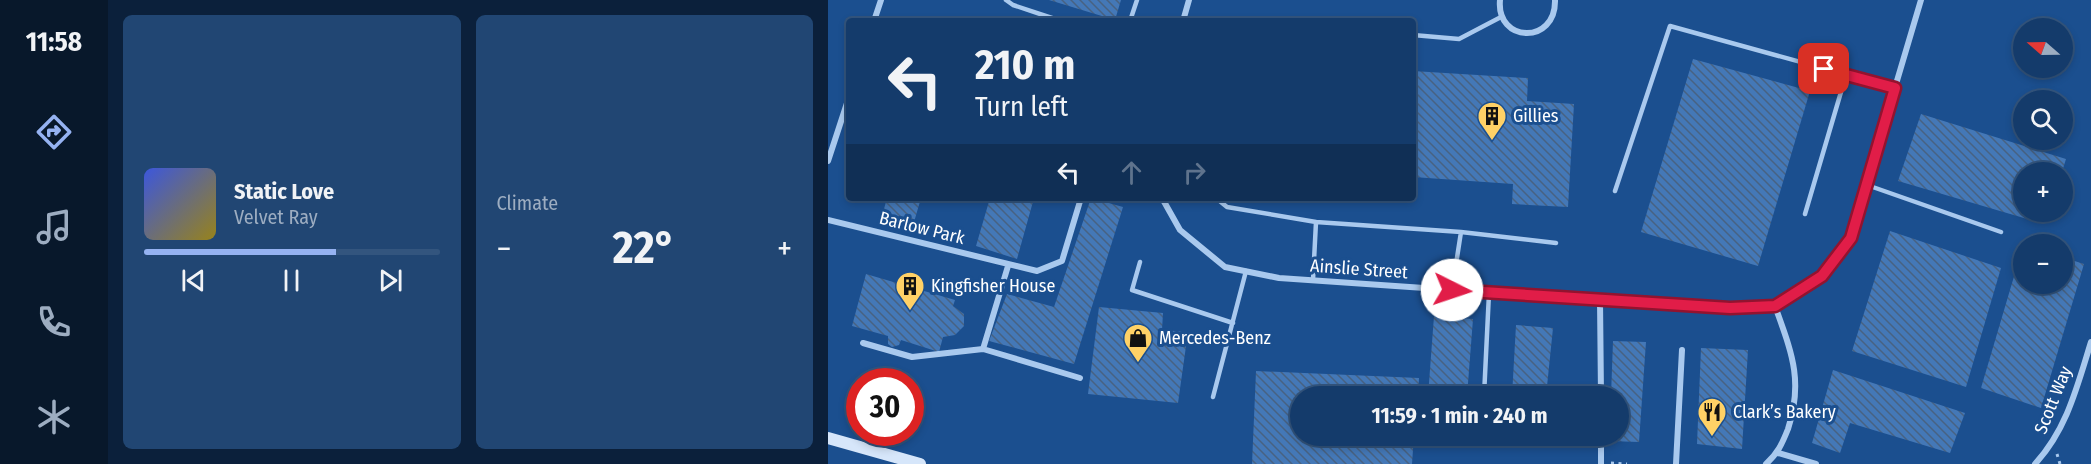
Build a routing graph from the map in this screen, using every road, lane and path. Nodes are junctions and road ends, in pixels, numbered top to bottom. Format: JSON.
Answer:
{"nodes":[{"id":1,"x":881,"y":0,"type":"edge"},
{"id":2,"x":1006,"y":0,"type":"edge"},
{"id":3,"x":1137,"y":0,"type":"edge"},
{"id":4,"x":1189,"y":0,"type":"edge"},
{"id":5,"x":1500,"y":0,"type":"edge"},
{"id":6,"x":1555,"y":0,"type":"edge"},
{"id":7,"x":1921,"y":0,"type":"edge"},
{"id":8,"x":1502,"y":17,"type":"junction"},
{"id":9,"x":875,"y":18,"type":"edge"},
{"id":10,"x":1052,"y":18,"type":"edge"},
{"id":11,"x":1131,"y":18,"type":"edge"},
{"id":12,"x":1184,"y":18,"type":"edge"},
{"id":13,"x":1416,"y":35,"type":"edge"},
{"id":14,"x":1846,"y":75,"type":"junction"},
{"id":15,"x":1895,"y":88,"type":"junction"},
{"id":16,"x":846,"y":106,"type":"edge"},
{"id":17,"x":828,"y":161,"type":"edge"},
{"id":18,"x":1867,"y":185,"type":"junction"},
{"id":19,"x":1615,"y":191,"type":"dead end"},
{"id":20,"x":1079,"y":201,"type":"edge"},
{"id":21,"x":1164,"y":201,"type":"edge"},
{"id":22,"x":1220,"y":201,"type":"edge"},
{"id":23,"x":1805,"y":214,"type":"dead end"},
{"id":24,"x":828,"y":220,"type":"edge"},
{"id":25,"x":1316,"y":222,"type":"junction"},
{"id":26,"x":1461,"y":232,"type":"junction"},
{"id":27,"x":2001,"y":232,"type":"dead end"},
{"id":28,"x":1556,"y":243,"type":"dead end"},
{"id":29,"x":1140,"y":262,"type":"dead end"},
{"id":30,"x":1008,"y":266,"type":"junction"},
{"id":31,"x":1246,"y":271,"type":"junction"},
{"id":32,"x":1313,"y":280,"type":"junction"},
{"id":33,"x":1452,"y":290,"type":"junction"},
{"id":34,"x":1488,"y":293,"type":"junction"},
{"id":35,"x":1600,"y":300,"type":"junction"},
{"id":36,"x":1775,"y":306,"type":"junction"},
{"id":37,"x":1233,"y":323,"type":"junction"},
{"id":38,"x":2091,"y":342,"type":"edge"},
{"id":39,"x":863,"y":343,"type":"dead end"},
{"id":40,"x":982,"y":349,"type":"junction"},
{"id":41,"x":1682,"y":350,"type":"dead end"},
{"id":42,"x":1080,"y":378,"type":"dead end"},
{"id":43,"x":1484,"y":386,"type":"edge"},
{"id":44,"x":1600,"y":386,"type":"edge"},
{"id":45,"x":1214,"y":397,"type":"dead end"},
{"id":46,"x":828,"y":438,"type":"edge"},
{"id":47,"x":1601,"y":446,"type":"edge"},
{"id":48,"x":1778,"y":453,"type":"junction"},
{"id":49,"x":921,"y":464,"type":"edge"},
{"id":50,"x":1601,"y":464,"type":"edge"},
{"id":51,"x":1676,"y":464,"type":"edge"},
{"id":52,"x":1766,"y":464,"type":"edge"},
{"id":53,"x":1816,"y":464,"type":"edge"},
{"id":54,"x":2035,"y":464,"type":"edge"}],
"edges":[{"from":1,"to":9,"type":"street"},
{"from":2,"to":10,"type":"lane"},
{"from":3,"to":11,"type":"lane"},
{"from":4,"to":12,"type":"street"},
{"from":5,"to":8,"type":"street"},
{"from":6,"to":8,"type":"street"},
{"from":7,"to":15,"type":"street"},
{"from":8,"to":13,"type":"lane"},
{"from":14,"to":15,"type":"lane"},
{"from":14,"to":19,"type":"lane"},
{"from":14,"to":23,"type":"lane"},
{"from":15,"to":18,"type":"street"},
{"from":16,"to":17,"type":"street"},
{"from":18,"to":27,"type":"lane"},
{"from":18,"to":36,"type":"street"},
{"from":20,"to":30,"type":"street","name":"Barlow Park"},
{"from":21,"to":31,"type":"street","name":"Ainslie Street"},
{"from":22,"to":25,"type":"lane"},
{"from":24,"to":30,"type":"street","name":"Barlow Park"},
{"from":25,"to":26,"type":"lane"},
{"from":25,"to":32,"type":"lane"},
{"from":26,"to":28,"type":"lane"},
{"from":26,"to":33,"type":"lane"},
{"from":29,"to":37,"type":"lane"},
{"from":30,"to":40,"type":"street"},
{"from":31,"to":32,"type":"street","name":"Ainslie Street"},
{"from":31,"to":37,"type":"lane"},
{"from":32,"to":33,"type":"street","name":"Ainslie Street"},
{"from":33,"to":34,"type":"street","name":"Ainslie Street"},
{"from":34,"to":35,"type":"street","name":"Ainslie Street"},
{"from":34,"to":43,"type":"lane"},
{"from":35,"to":36,"type":"street","name":"Ainslie Street"},
{"from":35,"to":44,"type":"street"},
{"from":36,"to":48,"type":"street"},
{"from":37,"to":45,"type":"lane"},
{"from":38,"to":54,"type":"street","name":"Scott Way"},
{"from":39,"to":40,"type":"street"},
{"from":40,"to":42,"type":"street"},
{"from":41,"to":51,"type":"street"},
{"from":46,"to":49,"type":"main road"},
{"from":47,"to":50,"type":"street"},
{"from":48,"to":52,"type":"street"},
{"from":48,"to":53,"type":"street"}]}
